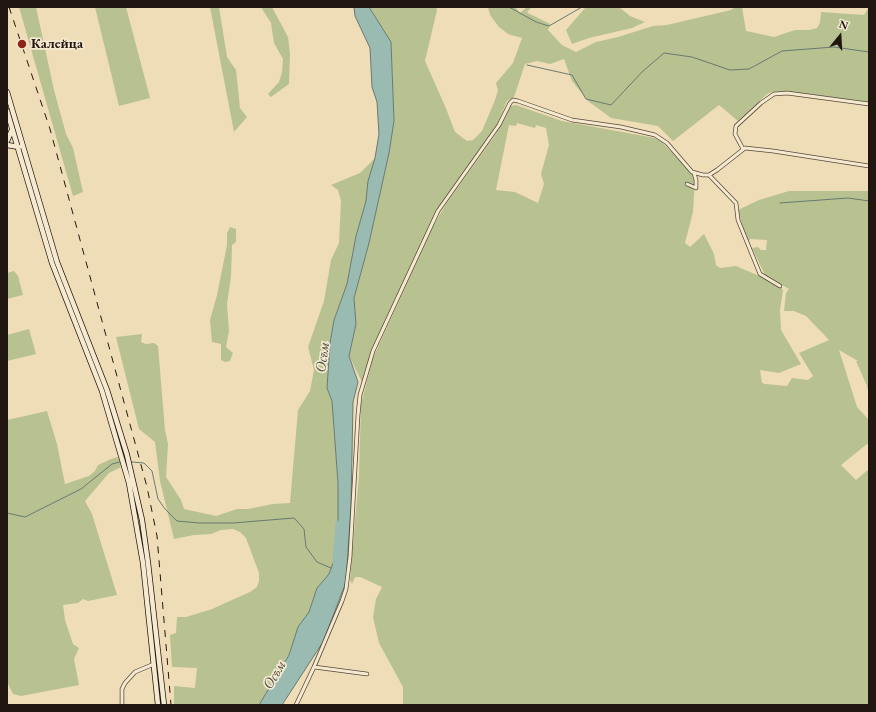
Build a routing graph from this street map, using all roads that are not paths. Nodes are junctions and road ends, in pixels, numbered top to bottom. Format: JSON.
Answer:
{"nodes":[{"id":1,"x":7,"y":92,"type":"edge"},
{"id":2,"x":869,"y":104,"type":"edge"},
{"id":3,"x":7,"y":111,"type":"edge"},
{"id":4,"x":12,"y":130,"type":"junction"},
{"id":5,"x":7,"y":141,"type":"edge"},
{"id":6,"x":7,"y":146,"type":"edge"},
{"id":7,"x":17,"y":147,"type":"junction"},
{"id":8,"x":23,"y":148,"type":"junction"},
{"id":9,"x":743,"y":149,"type":"junction"},
{"id":10,"x":19,"y":155,"type":"junction"},
{"id":11,"x":869,"y":166,"type":"edge"},
{"id":12,"x":694,"y":173,"type":"junction"},
{"id":13,"x":709,"y":175,"type":"junction"},
{"id":14,"x":687,"y":184,"type":"dead end"},
{"id":15,"x":780,"y":286,"type":"dead end"},
{"id":16,"x":156,"y":663,"type":"junction"},
{"id":17,"x":314,"y":667,"type":"junction"},
{"id":18,"x":367,"y":674,"type":"dead end"},
{"id":19,"x":122,"y":705,"type":"edge"},
{"id":20,"x":158,"y":705,"type":"edge"},
{"id":21,"x":164,"y":705,"type":"edge"},
{"id":22,"x":296,"y":705,"type":"edge"}],
"edges":[{"from":1,"to":8,"type":"main road"},
{"from":2,"to":9,"type":"street"},
{"from":3,"to":4,"type":"main road"},
{"from":4,"to":5,"type":"main road"},
{"from":4,"to":7,"type":"main road"},
{"from":6,"to":7,"type":"main road"},
{"from":6,"to":10,"type":"main road"},
{"from":7,"to":8,"type":"main road"},
{"from":7,"to":10,"type":"main road"},
{"from":8,"to":16,"type":"main road"},
{"from":9,"to":11,"type":"street"},
{"from":9,"to":13,"type":"street"},
{"from":10,"to":16,"type":"main road"},
{"from":12,"to":13,"type":"street"},
{"from":12,"to":14,"type":"street"},
{"from":12,"to":17,"type":"street"},
{"from":13,"to":15,"type":"street"},
{"from":16,"to":19,"type":"street"},
{"from":16,"to":20,"type":"main road"},
{"from":16,"to":21,"type":"main road"},
{"from":17,"to":18,"type":"street"},
{"from":17,"to":22,"type":"street"}]}
